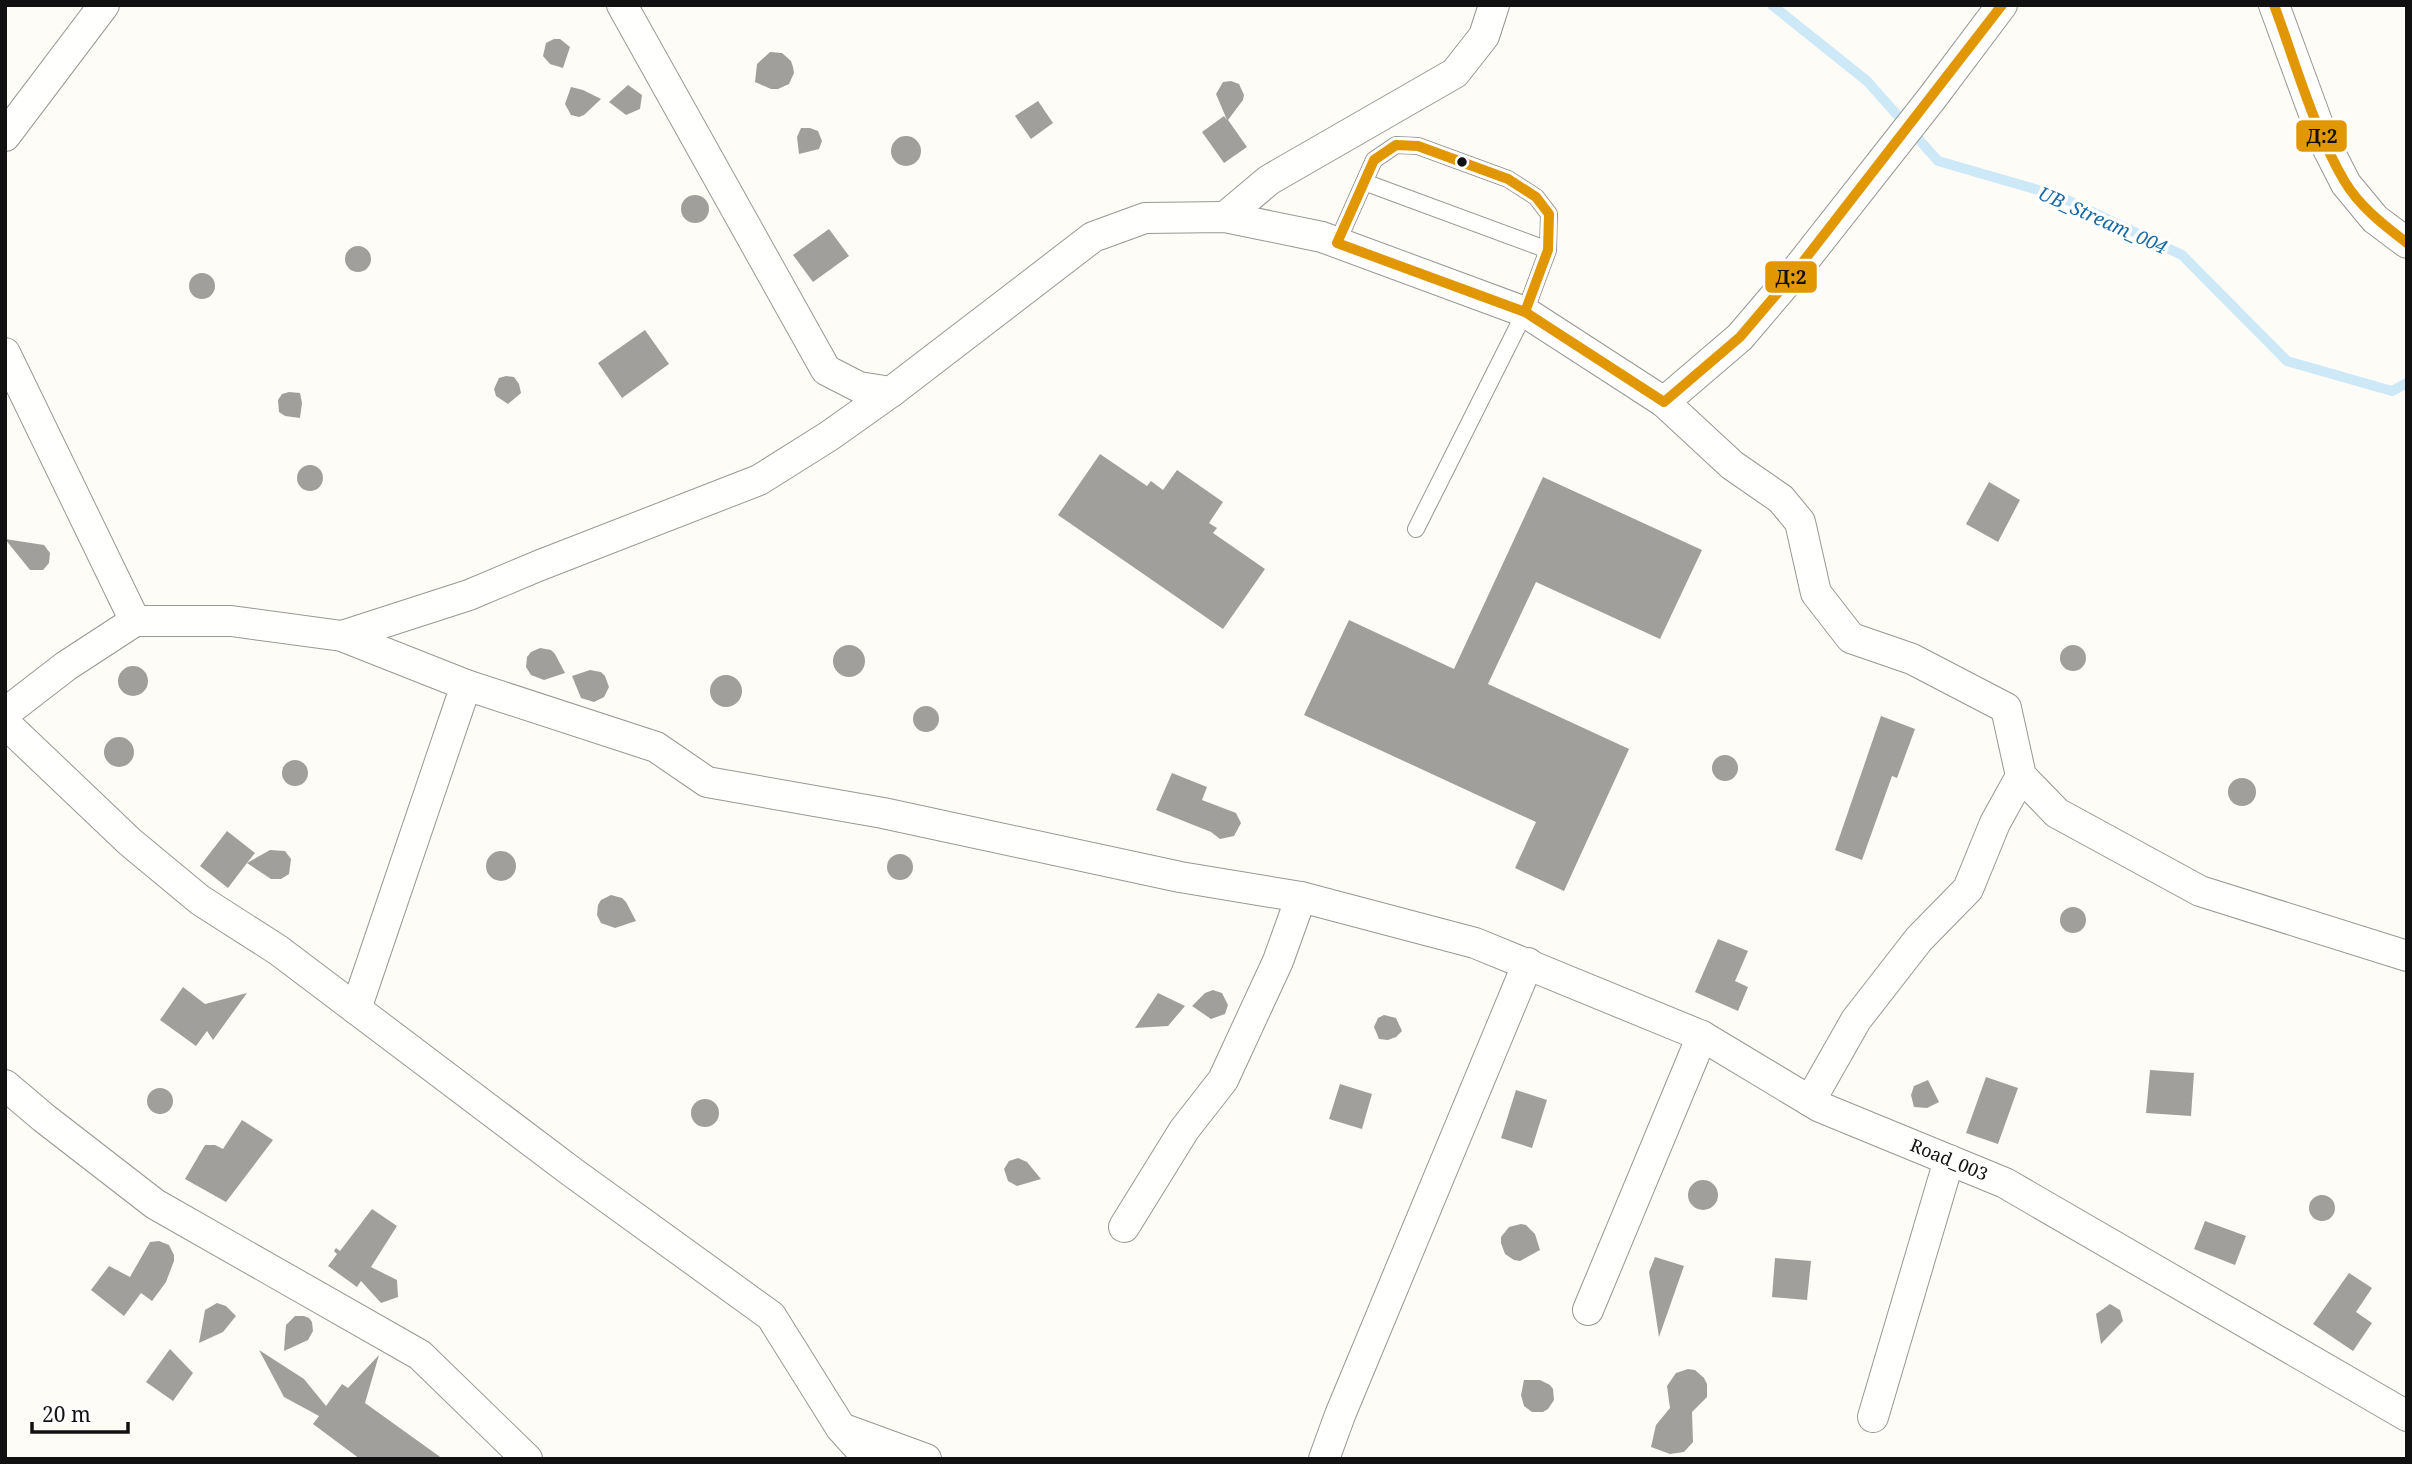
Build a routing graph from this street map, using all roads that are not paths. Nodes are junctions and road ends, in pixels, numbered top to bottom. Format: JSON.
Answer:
{"nodes":[{"id":1,"x":104,"y":5,"type":"edge"},
{"id":2,"x":622,"y":5,"type":"edge"},
{"id":3,"x":1493,"y":5,"type":"edge"},
{"id":4,"x":2001,"y":5,"type":"edge"},
{"id":5,"x":2274,"y":5,"type":"edge"},
{"id":6,"x":5,"y":136,"type":"edge"},
{"id":7,"x":1364,"y":182,"type":"junction"},
{"id":8,"x":1225,"y":217,"type":"junction"},
{"id":9,"x":1337,"y":243,"type":"junction"},
{"id":10,"x":2407,"y":243,"type":"edge"},
{"id":11,"x":1548,"y":250,"type":"junction"},
{"id":12,"x":1525,"y":312,"type":"junction"},
{"id":13,"x":5,"y":353,"type":"edge"},
{"id":14,"x":891,"y":392,"type":"junction"},
{"id":15,"x":1664,"y":402,"type":"junction"},
{"id":16,"x":1416,"y":529,"type":"dead end"},
{"id":17,"x":135,"y":621,"type":"junction"},
{"id":18,"x":342,"y":636,"type":"junction"},
{"id":19,"x":466,"y":685,"type":"junction"},
{"id":20,"x":5,"y":713,"type":"edge"},
{"id":21,"x":5,"y":723,"type":"edge"},
{"id":22,"x":2021,"y":776,"type":"junction"},
{"id":23,"x":1301,"y":897,"type":"junction"},
{"id":24,"x":2407,"y":956,"type":"edge"},
{"id":25,"x":1528,"y":963,"type":"junction"},
{"id":26,"x":356,"y":1009,"type":"junction"},
{"id":27,"x":1702,"y":1036,"type":"junction"},
{"id":28,"x":5,"y":1085,"type":"edge"},
{"id":29,"x":1810,"y":1101,"type":"junction"},
{"id":30,"x":1949,"y":1160,"type":"junction"},
{"id":31,"x":1124,"y":1227,"type":"dead end"},
{"id":32,"x":1588,"y":1310,"type":"dead end"},
{"id":33,"x":1873,"y":1416,"type":"dead end"},
{"id":34,"x":2407,"y":1416,"type":"edge"},
{"id":35,"x":841,"y":1428,"type":"junction"},
{"id":36,"x":527,"y":1459,"type":"edge"},
{"id":37,"x":869,"y":1459,"type":"edge"},
{"id":38,"x":926,"y":1459,"type":"edge"},
{"id":39,"x":1324,"y":1459,"type":"edge"}],
"edges":[{"from":1,"to":6,"type":"street"},
{"from":2,"to":14,"type":"street"},
{"from":3,"to":8,"type":"street"},
{"from":4,"to":15,"type":"street"},
{"from":5,"to":10,"type":"street"},
{"from":7,"to":9,"type":"lane"},
{"from":7,"to":11,"type":"lane"},
{"from":7,"to":11,"type":"lane"},
{"from":8,"to":9,"type":"street"},
{"from":8,"to":14,"type":"street"},
{"from":9,"to":12,"type":"street"},
{"from":11,"to":12,"type":"lane"},
{"from":12,"to":15,"type":"street"},
{"from":12,"to":16,"type":"lane"},
{"from":13,"to":17,"type":"street"},
{"from":14,"to":18,"type":"street"},
{"from":15,"to":22,"type":"street"},
{"from":17,"to":18,"type":"street"},
{"from":17,"to":20,"type":"street"},
{"from":18,"to":19,"type":"street","name":"Road_003"},
{"from":19,"to":23,"type":"street","name":"Road_003"},
{"from":19,"to":26,"type":"street"},
{"from":21,"to":26,"type":"street"},
{"from":22,"to":24,"type":"street"},
{"from":22,"to":29,"type":"street"},
{"from":23,"to":25,"type":"street","name":"Road_003"},
{"from":23,"to":31,"type":"street"},
{"from":25,"to":27,"type":"street","name":"Road_003"},
{"from":25,"to":39,"type":"street"},
{"from":26,"to":35,"type":"street"},
{"from":27,"to":29,"type":"street","name":"Road_003"},
{"from":27,"to":32,"type":"street"},
{"from":28,"to":36,"type":"street"},
{"from":29,"to":30,"type":"street","name":"Road_003"},
{"from":30,"to":33,"type":"street"},
{"from":30,"to":34,"type":"street","name":"Road_003"},
{"from":35,"to":37,"type":"street"},
{"from":35,"to":38,"type":"street"}]}
